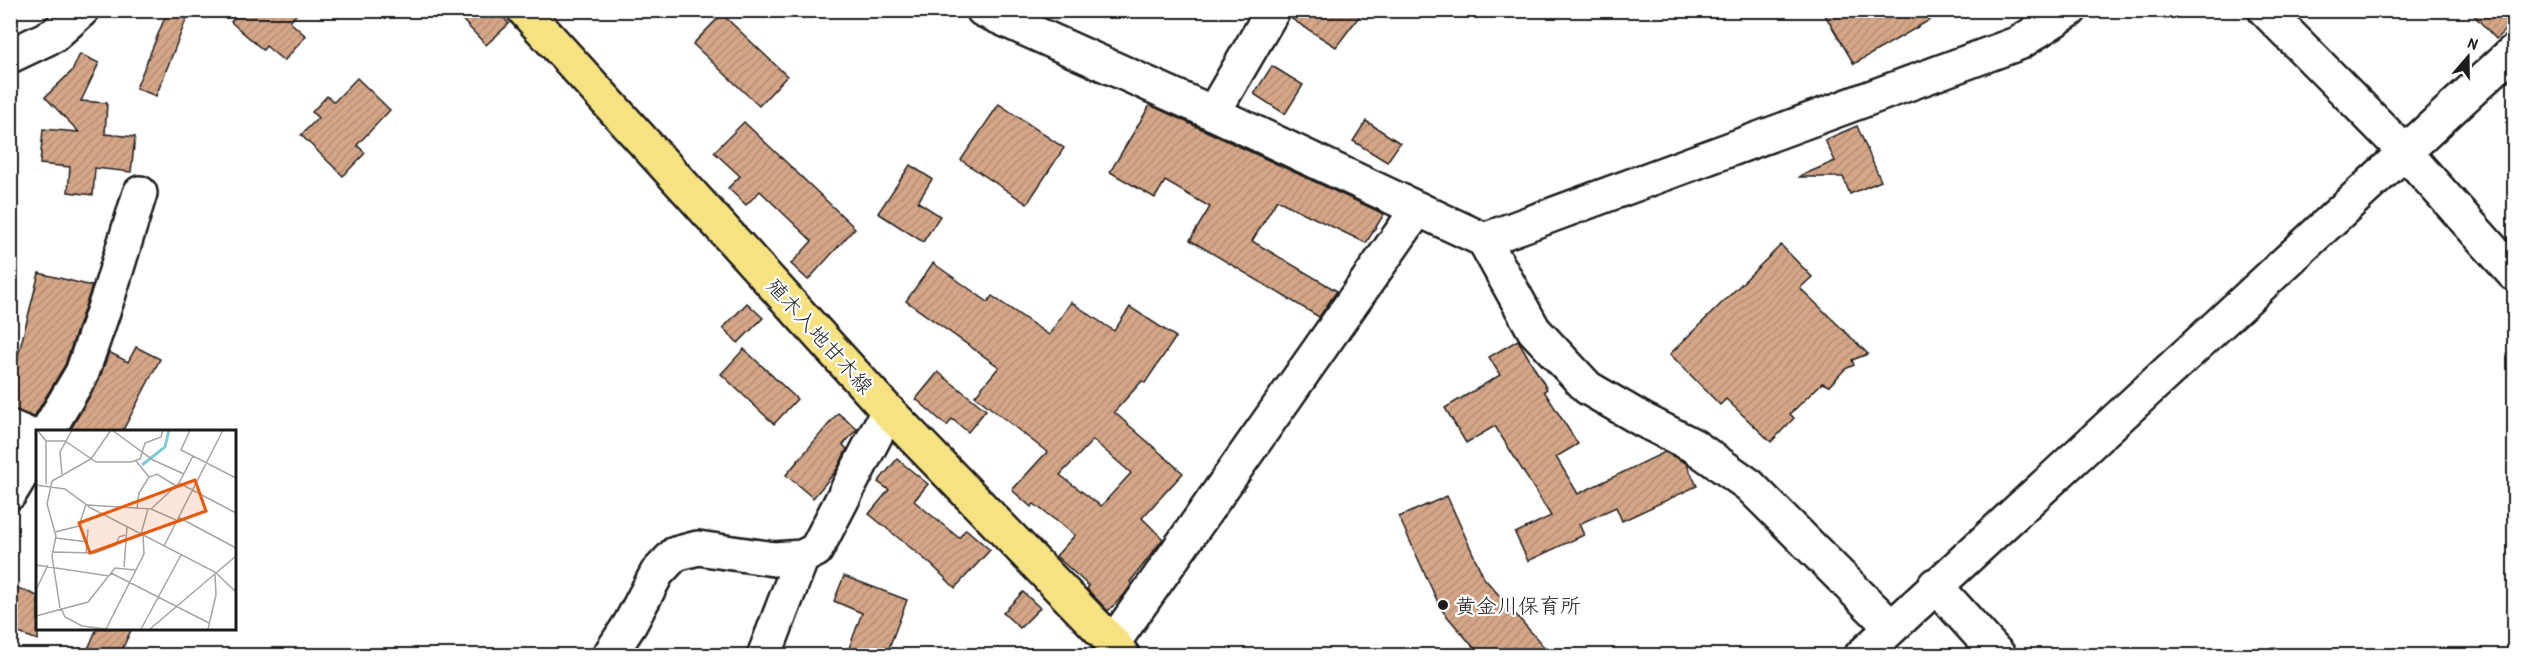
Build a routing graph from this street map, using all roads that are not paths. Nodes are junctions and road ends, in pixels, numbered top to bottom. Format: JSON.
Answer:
{"nodes":[{"id":1,"x":82,"y":10,"type":"edge"},
{"id":2,"x":524,"y":10,"type":"edge"},
{"id":3,"x":983,"y":10,"type":"edge"},
{"id":4,"x":1272,"y":10,"type":"edge"},
{"id":5,"x":2070,"y":10,"type":"edge"},
{"id":6,"x":2265,"y":10,"type":"edge"},
{"id":7,"x":2514,"y":51,"type":"edge"},
{"id":8,"x":10,"y":56,"type":"edge"},
{"id":9,"x":1213,"y":113,"type":"junction"},
{"id":10,"x":2404,"y":151,"type":"junction"},
{"id":11,"x":140,"y":193,"type":"dead end"},
{"id":12,"x":1418,"y":209,"type":"junction"},
{"id":13,"x":1484,"y":240,"type":"junction"},
{"id":14,"x":2514,"y":274,"type":"edge"},
{"id":15,"x":888,"y":411,"type":"junction"},
{"id":16,"x":10,"y":428,"type":"edge"},
{"id":17,"x":47,"y":430,"type":"edge"},
{"id":18,"x":36,"y":438,"type":"edge"},
{"id":19,"x":36,"y":450,"type":"edge"},
{"id":20,"x":10,"y":493,"type":"edge"},
{"id":21,"x":802,"y":557,"type":"junction"},
{"id":22,"x":1935,"y":585,"type":"junction"},
{"id":23,"x":1891,"y":627,"type":"junction"},
{"id":24,"x":1118,"y":649,"type":"edge"},
{"id":25,"x":609,"y":656,"type":"edge"},
{"id":26,"x":764,"y":656,"type":"edge"},
{"id":27,"x":1861,"y":656,"type":"edge"},
{"id":28,"x":1999,"y":656,"type":"edge"}],
"edges":[{"from":1,"to":8,"type":"street"},
{"from":2,"to":15,"type":"main road","name":"殖木入地甘木線"},
{"from":3,"to":9,"type":"street"},
{"from":4,"to":9,"type":"street"},
{"from":5,"to":13,"type":"street"},
{"from":6,"to":10,"type":"street"},
{"from":7,"to":10,"type":"street"},
{"from":9,"to":12,"type":"street"},
{"from":10,"to":14,"type":"street"},
{"from":10,"to":22,"type":"street"},
{"from":11,"to":17,"type":"street"},
{"from":12,"to":13,"type":"street"},
{"from":12,"to":24,"type":"street"},
{"from":13,"to":23,"type":"street"},
{"from":15,"to":21,"type":"street"},
{"from":15,"to":24,"type":"main road","name":"殖木入地甘木線"},
{"from":16,"to":18,"type":"street"},
{"from":19,"to":20,"type":"street"},
{"from":21,"to":25,"type":"street"},
{"from":21,"to":26,"type":"street"},
{"from":22,"to":23,"type":"street"},
{"from":22,"to":28,"type":"street"},
{"from":23,"to":27,"type":"street"}]}
